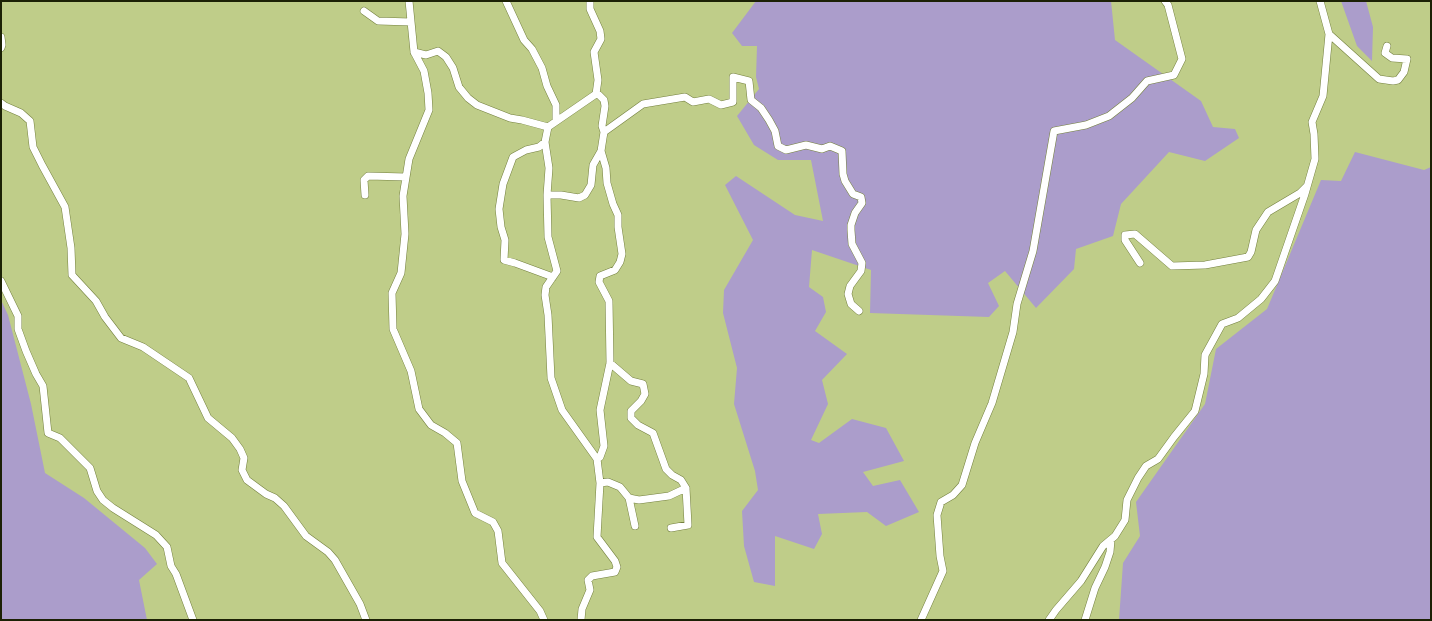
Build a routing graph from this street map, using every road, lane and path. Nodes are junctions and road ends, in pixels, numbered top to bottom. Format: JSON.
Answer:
{"nodes":[{"id":1,"x":409,"y":1,"type":"edge"},
{"id":2,"x":506,"y":1,"type":"edge"},
{"id":3,"x":590,"y":1,"type":"edge"},
{"id":4,"x":1165,"y":1,"type":"edge"},
{"id":5,"x":1320,"y":1,"type":"edge"},
{"id":6,"x":364,"y":11,"type":"dead end"},
{"id":7,"x":411,"y":22,"type":"junction"},
{"id":8,"x":1329,"y":34,"type":"junction"},
{"id":9,"x":1,"y":37,"type":"edge"},
{"id":10,"x":1387,"y":46,"type":"dead end"},
{"id":11,"x":1,"y":48,"type":"edge"},
{"id":12,"x":414,"y":52,"type":"junction"},
{"id":13,"x":596,"y":94,"type":"junction"},
{"id":14,"x":1,"y":103,"type":"edge"},
{"id":15,"x":556,"y":121,"type":"junction"},
{"id":16,"x":548,"y":127,"type":"junction"},
{"id":17,"x":604,"y":132,"type":"junction"},
{"id":18,"x":544,"y":142,"type":"junction"},
{"id":19,"x":601,"y":151,"type":"junction"},
{"id":20,"x":406,"y":176,"type":"junction"},
{"id":21,"x":1308,"y":185,"type":"junction"},
{"id":22,"x":365,"y":195,"type":"dead end"},
{"id":23,"x":547,"y":195,"type":"junction"},
{"id":24,"x":1140,"y":263,"type":"dead end"},
{"id":25,"x":553,"y":277,"type":"junction"},
{"id":26,"x":1,"y":281,"type":"edge"},
{"id":27,"x":859,"y":311,"type":"dead end"},
{"id":28,"x":610,"y":363,"type":"junction"},
{"id":29,"x":597,"y":458,"type":"junction"},
{"id":30,"x":600,"y":483,"type":"junction"},
{"id":31,"x":686,"y":488,"type":"junction"},
{"id":32,"x":629,"y":498,"type":"junction"},
{"id":33,"x":635,"y":526,"type":"dead end"},
{"id":34,"x":671,"y":528,"type":"dead end"},
{"id":35,"x":1111,"y":540,"type":"junction"},
{"id":36,"x":194,"y":620,"type":"edge"},
{"id":37,"x":366,"y":620,"type":"edge"},
{"id":38,"x":544,"y":620,"type":"edge"},
{"id":39,"x":581,"y":620,"type":"edge"},
{"id":40,"x":921,"y":620,"type":"edge"},
{"id":41,"x":1049,"y":620,"type":"edge"},
{"id":42,"x":1085,"y":620,"type":"edge"}],
"edges":[{"from":1,"to":7,"type":"street"},
{"from":2,"to":15,"type":"street"},
{"from":3,"to":13,"type":"street"},
{"from":4,"to":40,"type":"street"},
{"from":5,"to":8,"type":"street"},
{"from":6,"to":7,"type":"street"},
{"from":7,"to":12,"type":"street"},
{"from":8,"to":10,"type":"street"},
{"from":8,"to":21,"type":"street"},
{"from":9,"to":11,"type":"street"},
{"from":12,"to":16,"type":"street"},
{"from":12,"to":20,"type":"street"},
{"from":13,"to":15,"type":"street"},
{"from":13,"to":17,"type":"street"},
{"from":14,"to":37,"type":"street"},
{"from":15,"to":16,"type":"street"},
{"from":16,"to":18,"type":"street"},
{"from":17,"to":19,"type":"street"},
{"from":17,"to":27,"type":"street"},
{"from":18,"to":23,"type":"street"},
{"from":18,"to":25,"type":"street"},
{"from":19,"to":23,"type":"street"},
{"from":19,"to":28,"type":"street"},
{"from":20,"to":22,"type":"street"},
{"from":20,"to":38,"type":"street"},
{"from":21,"to":24,"type":"street"},
{"from":21,"to":35,"type":"street"},
{"from":23,"to":25,"type":"street"},
{"from":25,"to":29,"type":"street"},
{"from":26,"to":36,"type":"street"},
{"from":28,"to":29,"type":"street"},
{"from":28,"to":31,"type":"street"},
{"from":29,"to":30,"type":"street"},
{"from":30,"to":32,"type":"street"},
{"from":30,"to":39,"type":"street"},
{"from":31,"to":32,"type":"street"},
{"from":31,"to":34,"type":"street"},
{"from":32,"to":33,"type":"street"},
{"from":35,"to":41,"type":"street"},
{"from":35,"to":42,"type":"street"}]}
